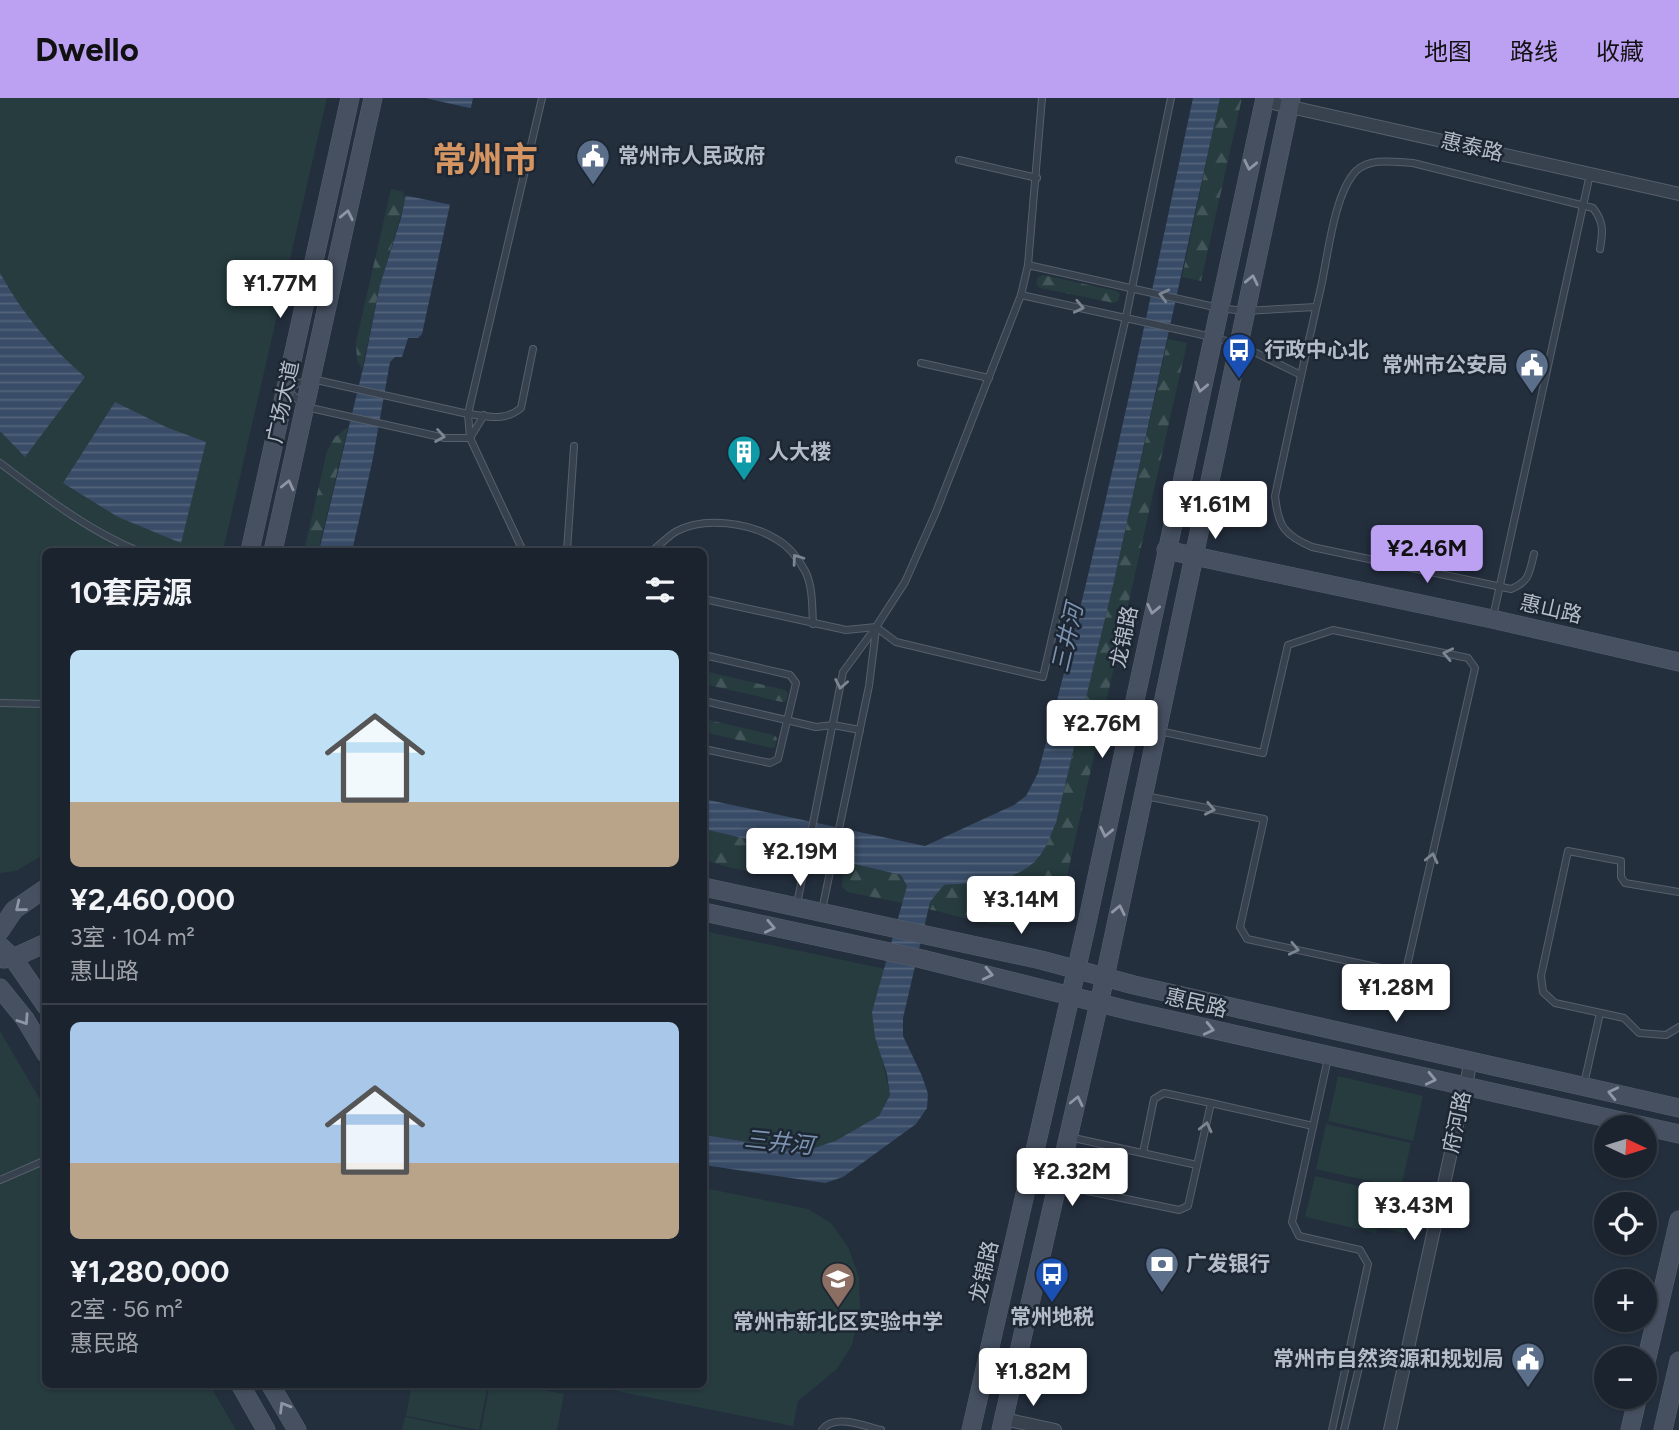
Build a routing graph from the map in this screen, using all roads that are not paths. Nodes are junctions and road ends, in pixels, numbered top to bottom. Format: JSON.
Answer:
{"nodes":[{"id":1,"x":350,"y":98,"type":"edge"},
{"id":2,"x":373,"y":98,"type":"edge"},
{"id":3,"x":542,"y":98,"type":"edge"},
{"id":4,"x":1042,"y":98,"type":"edge"},
{"id":5,"x":1171,"y":98,"type":"edge"},
{"id":6,"x":1265,"y":99,"type":"edge"},
{"id":7,"x":1290,"y":102,"type":"edge"},
{"id":8,"x":960,"y":160,"type":"dead end"},
{"id":9,"x":1590,"y":174,"type":"junction"},
{"id":10,"x":1037,"y":178,"type":"junction"},
{"id":11,"x":1679,"y":194,"type":"edge"},
{"id":12,"x":1584,"y":205,"type":"junction"},
{"id":13,"x":1600,"y":249,"type":"dead end"},
{"id":14,"x":1028,"y":265,"type":"junction"},
{"id":15,"x":1131,"y":288,"type":"junction"},
{"id":16,"x":1021,"y":295,"type":"junction"},
{"id":17,"x":1316,"y":307,"type":"junction"},
{"id":18,"x":1219,"y":308,"type":"junction"},
{"id":19,"x":1245,"y":311,"type":"junction"},
{"id":20,"x":1126,"y":317,"type":"junction"},
{"id":21,"x":1212,"y":337,"type":"junction"},
{"id":22,"x":1238,"y":344,"type":"junction"},
{"id":23,"x":533,"y":349,"type":"dead end"},
{"id":24,"x":921,"y":363,"type":"dead end"},
{"id":25,"x":1301,"y":375,"type":"junction"},
{"id":26,"x":989,"y":378,"type":"junction"},
{"id":27,"x":312,"y":379,"type":"junction"},
{"id":28,"x":285,"y":388,"type":"junction"},
{"id":29,"x":306,"y":407,"type":"junction"},
{"id":30,"x":468,"y":414,"type":"junction"},
{"id":31,"x":484,"y":415,"type":"junction"},
{"id":32,"x":470,"y":438,"type":"junction"},
{"id":33,"x":574,"y":446,"type":"dead end"},
{"id":34,"x":0,"y":463,"type":"edge"},
{"id":35,"x":131,"y":548,"type":"edge"},
{"id":36,"x":251,"y":548,"type":"edge"},
{"id":37,"x":274,"y":548,"type":"edge"},
{"id":38,"x":522,"y":548,"type":"edge"},
{"id":39,"x":567,"y":548,"type":"edge"},
{"id":40,"x":656,"y":548,"type":"edge"},
{"id":41,"x":1166,"y":550,"type":"junction"},
{"id":42,"x":1534,"y":554,"type":"dead end"},
{"id":43,"x":1193,"y":556,"type":"junction"},
{"id":44,"x":1499,"y":587,"type":"junction"},
{"id":45,"x":707,"y":599,"type":"edge"},
{"id":46,"x":1492,"y":619,"type":"junction"},
{"id":47,"x":813,"y":624,"type":"junction"},
{"id":48,"x":876,"y":627,"type":"junction"},
{"id":49,"x":707,"y":656,"type":"edge"},
{"id":50,"x":1679,"y":662,"type":"edge"},
{"id":51,"x":707,"y":702,"type":"edge"},
{"id":52,"x":0,"y":703,"type":"edge"},
{"id":53,"x":42,"y":704,"type":"edge"},
{"id":54,"x":788,"y":720,"type":"junction"},
{"id":55,"x":833,"y":725,"type":"junction"},
{"id":56,"x":860,"y":730,"type":"junction"},
{"id":57,"x":1156,"y":730,"type":"junction"},
{"id":58,"x":707,"y":749,"type":"edge"},
{"id":59,"x":1143,"y":795,"type":"junction"},
{"id":60,"x":707,"y":888,"type":"edge"},
{"id":61,"x":42,"y":891,"type":"edge"},
{"id":62,"x":1679,"y":892,"type":"edge"},
{"id":63,"x":796,"y":907,"type":"junction"},
{"id":64,"x":707,"y":913,"type":"edge"},
{"id":65,"x":822,"y":913,"type":"junction"},
{"id":66,"x":0,"y":931,"type":"edge"},
{"id":67,"x":42,"y":944,"type":"edge"},
{"id":68,"x":4,"y":954,"type":"edge"},
{"id":69,"x":1076,"y":969,"type":"junction"},
{"id":70,"x":1105,"y":977,"type":"junction"},
{"id":71,"x":0,"y":988,"type":"edge"},
{"id":72,"x":1070,"y":995,"type":"junction"},
{"id":73,"x":42,"y":1001,"type":"edge"},
{"id":74,"x":1099,"y":1003,"type":"junction"},
{"id":75,"x":1600,"y":1013,"type":"junction"},
{"id":76,"x":1679,"y":1027,"type":"edge"},
{"id":77,"x":42,"y":1047,"type":"edge"},
{"id":78,"x":1328,"y":1056,"type":"junction"},
{"id":79,"x":1471,"y":1061,"type":"junction"},
{"id":80,"x":1465,"y":1086,"type":"junction"},
{"id":81,"x":1584,"y":1086,"type":"junction"},
{"id":82,"x":1211,"y":1103,"type":"junction"},
{"id":83,"x":1679,"y":1108,"type":"edge"},
{"id":84,"x":1313,"y":1126,"type":"junction"},
{"id":85,"x":1679,"y":1134,"type":"edge"},
{"id":86,"x":1068,"y":1137,"type":"junction"},
{"id":87,"x":1143,"y":1153,"type":"junction"},
{"id":88,"x":42,"y":1162,"type":"edge"},
{"id":89,"x":1198,"y":1164,"type":"junction"},
{"id":90,"x":0,"y":1180,"type":"edge"},
{"id":91,"x":1057,"y":1185,"type":"junction"},
{"id":92,"x":1679,"y":1220,"type":"edge"},
{"id":93,"x":1650,"y":1346,"type":"edge"},
{"id":94,"x":1679,"y":1361,"type":"edge"},
{"id":95,"x":1359,"y":1367,"type":"dead end"},
{"id":96,"x":242,"y":1388,"type":"edge"},
{"id":97,"x":272,"y":1388,"type":"edge"},
{"id":98,"x":1635,"y":1409,"type":"edge"},
{"id":99,"x":1002,"y":1424,"type":"edge"},
{"id":100,"x":265,"y":1430,"type":"edge"},
{"id":101,"x":297,"y":1430,"type":"edge"},
{"id":102,"x":822,"y":1430,"type":"edge"},
{"id":103,"x":881,"y":1430,"type":"edge"},
{"id":104,"x":971,"y":1430,"type":"edge"},
{"id":105,"x":1055,"y":1430,"type":"edge"},
{"id":106,"x":1332,"y":1430,"type":"edge"},
{"id":107,"x":1345,"y":1430,"type":"edge"},
{"id":108,"x":1390,"y":1430,"type":"edge"},
{"id":109,"x":1630,"y":1430,"type":"edge"},
{"id":110,"x":1663,"y":1430,"type":"edge"}],
"edges":[{"from":1,"to":28,"type":"street","name":"广场大道"},
{"from":27,"to":2,"type":"street","name":"广场大道","one_way":true},
{"from":3,"to":30,"type":"lane"},
{"from":4,"to":10,"type":"lane"},
{"from":5,"to":15,"type":"lane"},
{"from":6,"to":7,"type":"street","name":"惠泰路"},
{"from":6,"to":18,"type":"street","name":"龙锦路","one_way":true},
{"from":7,"to":9,"type":"street","name":"惠泰路"},
{"from":19,"to":7,"type":"street","one_way":true},
{"from":8,"to":10,"type":"lane"},
{"from":9,"to":11,"type":"street","name":"惠泰路"},
{"from":9,"to":12,"type":"lane"},
{"from":10,"to":14,"type":"lane"},
{"from":12,"to":13,"type":"lane"},
{"from":12,"to":17,"type":"lane"},
{"from":12,"to":44,"type":"lane"},
{"from":14,"to":15,"type":"lane"},
{"from":14,"to":16,"type":"lane"},
{"from":18,"to":15,"type":"lane","one_way":true},
{"from":15,"to":20,"type":"lane"},
{"from":16,"to":20,"type":"lane","one_way":true},
{"from":16,"to":26,"type":"lane"},
{"from":17,"to":19,"type":"lane"},
{"from":17,"to":25,"type":"lane"},
{"from":18,"to":19,"type":"lane"},
{"from":18,"to":21,"type":"street","name":"龙锦路"},
{"from":19,"to":22,"type":"street"},
{"from":20,"to":21,"type":"lane"},
{"from":20,"to":48,"type":"lane"},
{"from":21,"to":22,"type":"lane"},
{"from":21,"to":41,"type":"street","name":"龙锦路","one_way":true},
{"from":22,"to":25,"type":"lane"},
{"from":22,"to":43,"type":"street"},
{"from":23,"to":31,"type":"lane"},
{"from":24,"to":26,"type":"lane"},
{"from":25,"to":44,"type":"lane"},
{"from":26,"to":48,"type":"lane"},
{"from":27,"to":28,"type":"lane"},
{"from":27,"to":29,"type":"street","name":"广场大道"},
{"from":27,"to":30,"type":"lane"},
{"from":28,"to":29,"type":"lane"},
{"from":28,"to":36,"type":"street","name":"广场大道"},
{"from":29,"to":32,"type":"lane","one_way":true},
{"from":37,"to":29,"type":"street","name":"广场大道","one_way":true},
{"from":30,"to":31,"type":"lane"},
{"from":30,"to":32,"type":"lane"},
{"from":31,"to":32,"type":"lane"},
{"from":32,"to":38,"type":"lane"},
{"from":33,"to":39,"type":"lane"},
{"from":34,"to":35,"type":"lane"},
{"from":47,"to":40,"type":"lane","one_way":true},
{"from":41,"to":43,"type":"street","name":"惠山路"},
{"from":41,"to":69,"type":"street","name":"龙锦路","one_way":true},
{"from":42,"to":44,"type":"lane"},
{"from":43,"to":46,"type":"street","name":"惠山路"},
{"from":43,"to":57,"type":"street"},
{"from":44,"to":46,"type":"lane"},
{"from":45,"to":47,"type":"lane"},
{"from":46,"to":50,"type":"street","name":"惠山路"},
{"from":47,"to":48,"type":"lane"},
{"from":48,"to":55,"type":"lane","one_way":true},
{"from":48,"to":56,"type":"lane"},
{"from":49,"to":54,"type":"lane"},
{"from":51,"to":54,"type":"lane"},
{"from":52,"to":53,"type":"lane"},
{"from":54,"to":55,"type":"lane"},
{"from":54,"to":58,"type":"lane"},
{"from":55,"to":56,"type":"lane"},
{"from":55,"to":63,"type":"lane"},
{"from":56,"to":65,"type":"lane"},
{"from":57,"to":59,"type":"street"},
{"from":59,"to":57,"type":"lane","one_way":true},
{"from":70,"to":59,"type":"street","one_way":true},
{"from":60,"to":63,"type":"street","name":"惠民路"},
{"from":61,"to":66,"type":"street","one_way":true},
{"from":62,"to":75,"type":"lane"},
{"from":63,"to":65,"type":"street","name":"惠民路"},
{"from":64,"to":72,"type":"street","name":"惠民路","one_way":true},
{"from":65,"to":69,"type":"street","name":"惠民路"},
{"from":67,"to":68,"type":"street"},
{"from":68,"to":73,"type":"street"},
{"from":69,"to":70,"type":"street","name":"惠民路"},
{"from":69,"to":72,"type":"street","name":"龙锦路"},
{"from":70,"to":74,"type":"street"},
{"from":70,"to":79,"type":"street","name":"惠民路"},
{"from":71,"to":77,"type":"street","one_way":true},
{"from":72,"to":74,"type":"street","name":"惠民路"},
{"from":72,"to":104,"type":"street","name":"龙锦路"},
{"from":74,"to":78,"type":"street","name":"惠民路","one_way":true},
{"from":86,"to":74,"type":"street","one_way":true},
{"from":75,"to":76,"type":"lane"},
{"from":75,"to":81,"type":"lane"},
{"from":78,"to":80,"type":"street","name":"惠民路","one_way":true},
{"from":78,"to":84,"type":"lane"},
{"from":79,"to":80,"type":"street","name":"府河路"},
{"from":79,"to":81,"type":"street","name":"惠民路"},
{"from":80,"to":85,"type":"street","name":"惠民路"},
{"from":80,"to":108,"type":"street","name":"府河路"},
{"from":83,"to":81,"type":"street","name":"惠民路","one_way":true},
{"from":82,"to":84,"type":"lane"},
{"from":82,"to":87,"type":"lane"},
{"from":89,"to":82,"type":"lane","one_way":true},
{"from":84,"to":106,"type":"lane"},
{"from":86,"to":87,"type":"lane"},
{"from":86,"to":91,"type":"street"},
{"from":87,"to":89,"type":"lane"},
{"from":88,"to":90,"type":"lane"},
{"from":89,"to":91,"type":"lane"},
{"from":91,"to":99,"type":"street"},
{"from":92,"to":93,"type":"street"},
{"from":94,"to":110,"type":"street"},
{"from":95,"to":107,"type":"lane"},
{"from":96,"to":100,"type":"street"},
{"from":101,"to":97,"type":"street","one_way":true},
{"from":98,"to":109,"type":"street"},
{"from":99,"to":105,"type":"street"},
{"from":102,"to":103,"type":"lane"}]}
